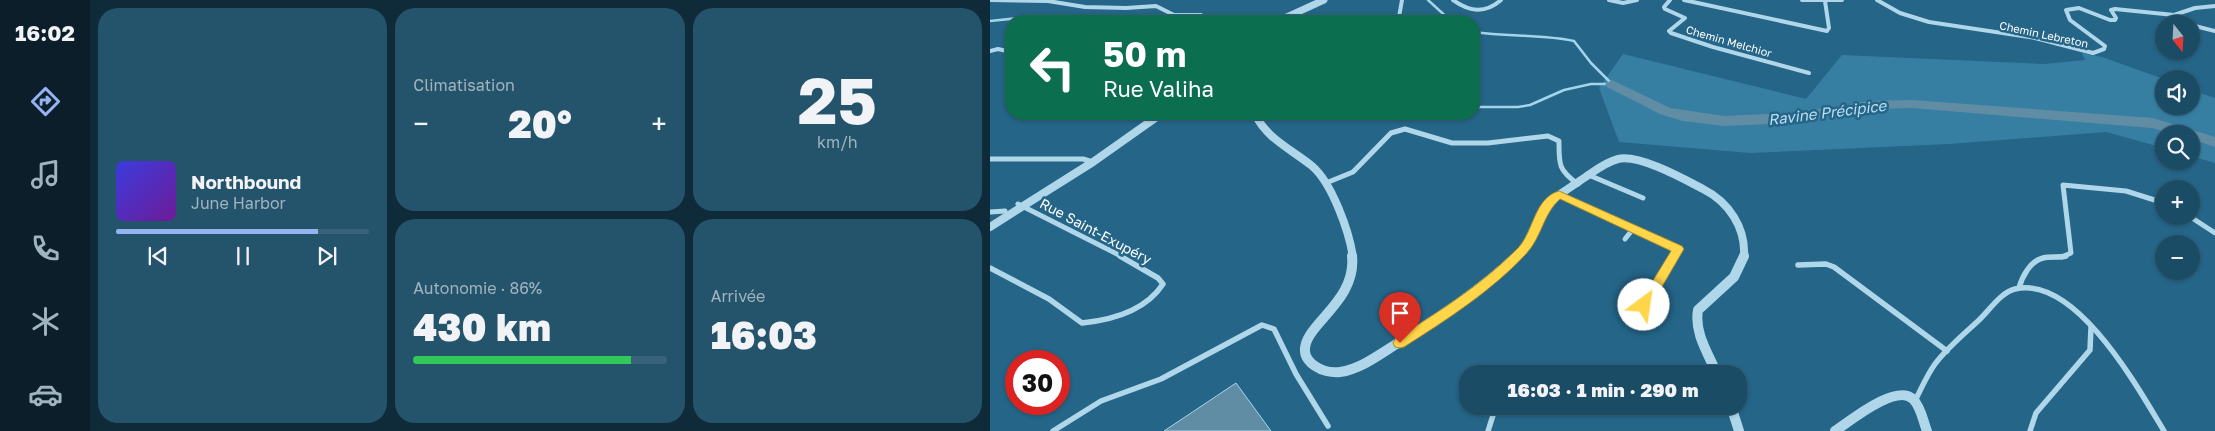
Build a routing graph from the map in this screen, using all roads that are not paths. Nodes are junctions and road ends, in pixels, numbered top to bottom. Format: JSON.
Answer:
{"nodes":[{"id":1,"x":990,"y":0,"type":"edge"},
{"id":2,"x":1324,"y":0,"type":"edge"},
{"id":3,"x":1402,"y":0,"type":"edge"},
{"id":4,"x":1453,"y":0,"type":"edge"},
{"id":5,"x":1501,"y":0,"type":"edge"},
{"id":6,"x":1609,"y":0,"type":"edge"},
{"id":7,"x":1636,"y":0,"type":"edge"},
{"id":8,"x":1670,"y":0,"type":"edge"},
{"id":9,"x":1684,"y":0,"type":"edge"},
{"id":10,"x":1802,"y":0,"type":"edge"},
{"id":11,"x":1842,"y":0,"type":"edge"},
{"id":12,"x":1877,"y":0,"type":"edge"},
{"id":13,"x":1825,"y":1,"type":"edge"},
{"id":14,"x":2215,"y":6,"type":"edge"},
{"id":15,"x":1174,"y":15,"type":"edge"},
{"id":16,"x":1291,"y":15,"type":"edge"},
{"id":17,"x":1399,"y":15,"type":"edge"},
{"id":18,"x":2174,"y":15,"type":"joint"},
{"id":19,"x":2200,"y":27,"type":"edge"},
{"id":20,"x":2215,"y":31,"type":"edge"},
{"id":21,"x":990,"y":51,"type":"edge"},
{"id":22,"x":1005,"y":51,"type":"edge"},
{"id":23,"x":1809,"y":73,"type":"dead end"},
{"id":24,"x":1148,"y":120,"type":"edge"},
{"id":25,"x":1259,"y":120,"type":"edge"},
{"id":26,"x":990,"y":159,"type":"edge"},
{"id":27,"x":1091,"y":161,"type":"junction"},
{"id":28,"x":1590,"y":176,"type":"junction"},
{"id":29,"x":1326,"y":183,"type":"junction"},
{"id":30,"x":1578,"y":184,"type":"junction"},
{"id":31,"x":1559,"y":194,"type":"junction"},
{"id":32,"x":1643,"y":198,"type":"dead end"},
{"id":33,"x":2155,"y":200,"type":"edge"},
{"id":34,"x":1020,"y":205,"type":"junction"},
{"id":35,"x":990,"y":212,"type":"edge"},
{"id":36,"x":1005,"y":212,"type":"junction"},
{"id":37,"x":990,"y":221,"type":"edge"},
{"id":38,"x":2200,"y":223,"type":"edge"},
{"id":39,"x":990,"y":227,"type":"edge"},
{"id":40,"x":1633,"y":229,"type":"junction"},
{"id":41,"x":2215,"y":232,"type":"edge"},
{"id":42,"x":1625,"y":239,"type":"dead end"},
{"id":43,"x":1798,"y":265,"type":"dead end"},
{"id":44,"x":990,"y":268,"type":"edge"},
{"id":45,"x":2018,"y":288,"type":"junction"},
{"id":46,"x":1644,"y":305,"type":"dead end"},
{"id":47,"x":2092,"y":326,"type":"junction"},
{"id":48,"x":1948,"y":351,"type":"junction"},
{"id":49,"x":1713,"y":365,"type":"edge"},
{"id":50,"x":1915,"y":402,"type":"junction"},
{"id":51,"x":1493,"y":415,"type":"edge"},
{"id":52,"x":1734,"y":415,"type":"edge"},
{"id":53,"x":1328,"y":426,"type":"dead end"},
{"id":54,"x":1053,"y":431,"type":"edge"},
{"id":55,"x":1488,"y":431,"type":"edge"},
{"id":56,"x":1739,"y":431,"type":"edge"},
{"id":57,"x":1835,"y":431,"type":"edge"},
{"id":58,"x":1927,"y":431,"type":"edge"},
{"id":59,"x":2030,"y":431,"type":"edge"},
{"id":60,"x":2164,"y":431,"type":"edge"}],
"edges":[{"from":1,"to":15,"type":"street"},
{"from":2,"to":16,"type":"street"},
{"from":3,"to":17,"type":"street"},
{"from":4,"to":5,"type":"street"},
{"from":6,"to":7,"type":"street"},
{"from":8,"to":23,"type":"street","name":"Chemin Melchior"},
{"from":9,"to":13,"type":"street"},
{"from":10,"to":13,"type":"street"},
{"from":11,"to":13,"type":"street"},
{"from":12,"to":18,"type":"street","name":"Chemin Lebreton"},
{"from":14,"to":18,"type":"street","name":"Chemin Lebreton"},
{"from":19,"to":20,"type":"street"},
{"from":21,"to":22,"type":"street"},
{"from":24,"to":27,"type":"street"},
{"from":25,"to":29,"type":"street"},
{"from":26,"to":27,"type":"street"},
{"from":27,"to":34,"type":"street"},
{"from":28,"to":30,"type":"street"},
{"from":28,"to":32,"type":"street"},
{"from":28,"to":49,"type":"street"},
{"from":29,"to":30,"type":"street"},
{"from":29,"to":31,"type":"street"},
{"from":30,"to":31,"type":"street"},
{"from":31,"to":40,"type":"street"},
{"from":33,"to":45,"type":"street"},
{"from":34,"to":36,"type":"street"},
{"from":34,"to":39,"type":"street"},
{"from":34,"to":44,"type":"street","name":"Rue Saint-Exupéry"},
{"from":35,"to":36,"type":"street"},
{"from":36,"to":37,"type":"street"},
{"from":38,"to":41,"type":"street"},
{"from":40,"to":42,"type":"street"},
{"from":40,"to":46,"type":"street"},
{"from":43,"to":48,"type":"street"},
{"from":45,"to":47,"type":"street"},
{"from":45,"to":48,"type":"street"},
{"from":47,"to":59,"type":"street"},
{"from":47,"to":60,"type":"street"},
{"from":48,"to":50,"type":"street"},
{"from":50,"to":57,"type":"street"},
{"from":50,"to":58,"type":"street"},
{"from":51,"to":55,"type":"street"},
{"from":52,"to":56,"type":"street"},
{"from":53,"to":54,"type":"street"}]}
